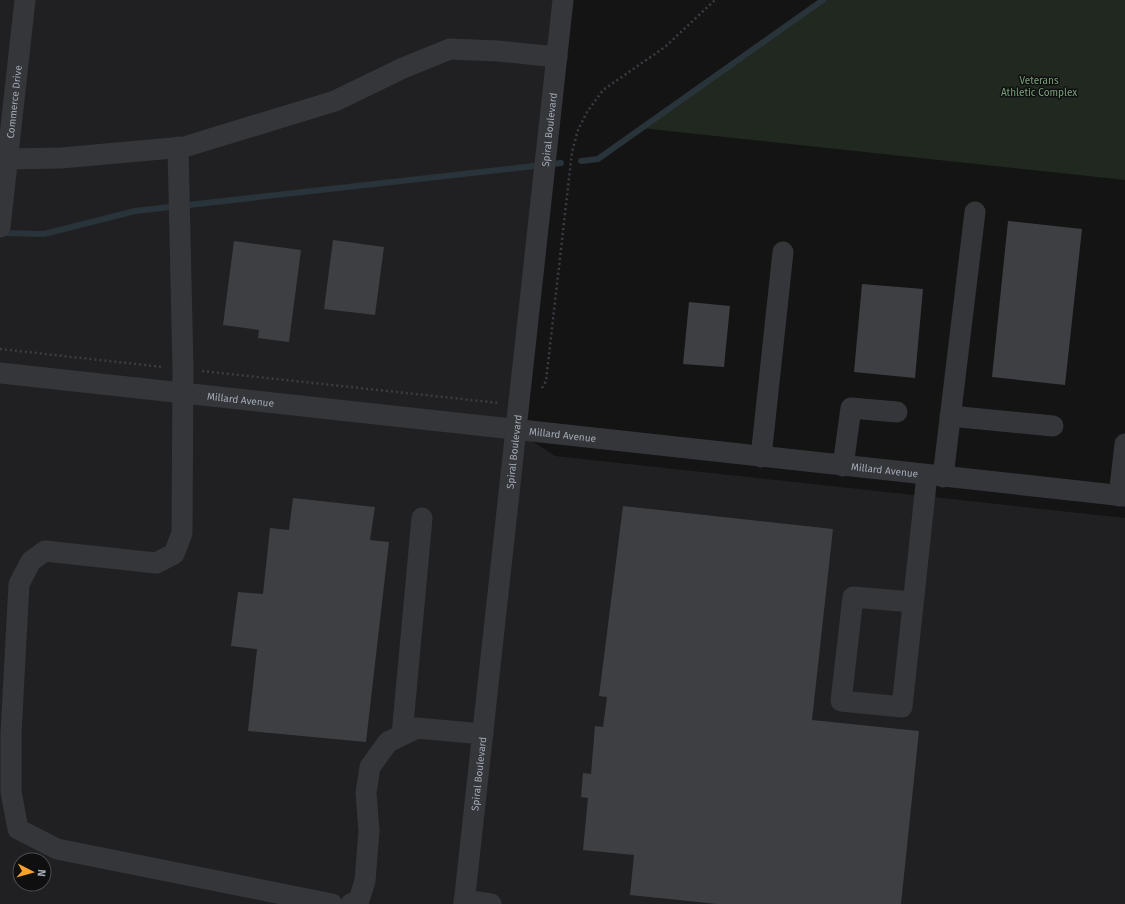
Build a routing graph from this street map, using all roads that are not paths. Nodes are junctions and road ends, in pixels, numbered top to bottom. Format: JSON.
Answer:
{"nodes":[{"id":1,"x":25,"y":0,"type":"edge"},
{"id":2,"x":563,"y":0,"type":"edge"},
{"id":3,"x":557,"y":57,"type":"junction"},
{"id":4,"x":178,"y":148,"type":"junction"},
{"id":5,"x":8,"y":159,"type":"junction"},
{"id":6,"x":975,"y":212,"type":"dead end"},
{"id":7,"x":1,"y":216,"type":"edge"},
{"id":8,"x":783,"y":252,"type":"dead end"},
{"id":9,"x":0,"y":373,"type":"edge"},
{"id":10,"x":183,"y":392,"type":"junction"},
{"id":11,"x":897,"y":412,"type":"dead end"},
{"id":12,"x":950,"y":416,"type":"junction"},
{"id":13,"x":1053,"y":426,"type":"dead end"},
{"id":14,"x":517,"y":431,"type":"junction"},
{"id":15,"x":1125,"y":444,"type":"edge"},
{"id":16,"x":761,"y":457,"type":"junction"},
{"id":17,"x":843,"y":466,"type":"junction"},
{"id":18,"x":935,"y":476,"type":"junction"},
{"id":19,"x":1122,"y":496,"type":"edge"},
{"id":20,"x":422,"y":518,"type":"dead end"},
{"id":21,"x":913,"y":602,"type":"junction"},
{"id":22,"x":483,"y":734,"type":"junction"},
{"id":23,"x":402,"y":735,"type":"junction"},
{"id":24,"x":464,"y":902,"type":"edge"},
{"id":25,"x":332,"y":904,"type":"edge"},
{"id":26,"x":351,"y":904,"type":"edge"},
{"id":27,"x":491,"y":904,"type":"edge"}],
"edges":[{"from":1,"to":5,"type":"street","name":"Commerce Drive"},
{"from":2,"to":3,"type":"street","name":"Spiral Boulevard"},
{"from":3,"to":4,"type":"street"},
{"from":3,"to":14,"type":"street","name":"Spiral Boulevard"},
{"from":4,"to":5,"type":"street"},
{"from":4,"to":10,"type":"street"},
{"from":5,"to":7,"type":"street","name":"Commerce Drive"},
{"from":6,"to":12,"type":"street"},
{"from":8,"to":16,"type":"street"},
{"from":9,"to":10,"type":"street","name":"Millard Avenue"},
{"from":10,"to":14,"type":"street","name":"Millard Avenue"},
{"from":10,"to":25,"type":"street"},
{"from":11,"to":17,"type":"street"},
{"from":12,"to":13,"type":"street"},
{"from":12,"to":18,"type":"street"},
{"from":14,"to":16,"type":"street","name":"Millard Avenue"},
{"from":14,"to":22,"type":"street","name":"Spiral Boulevard"},
{"from":15,"to":19,"type":"street"},
{"from":16,"to":17,"type":"street","name":"Millard Avenue"},
{"from":17,"to":18,"type":"street","name":"Millard Avenue"},
{"from":18,"to":19,"type":"street","name":"Millard Avenue"},
{"from":18,"to":21,"type":"street"},
{"from":20,"to":23,"type":"street"},
{"from":21,"to":21,"type":"street"},
{"from":22,"to":23,"type":"street"},
{"from":22,"to":24,"type":"street","name":"Spiral Boulevard"},
{"from":23,"to":26,"type":"street"},
{"from":24,"to":27,"type":"street"}]}
